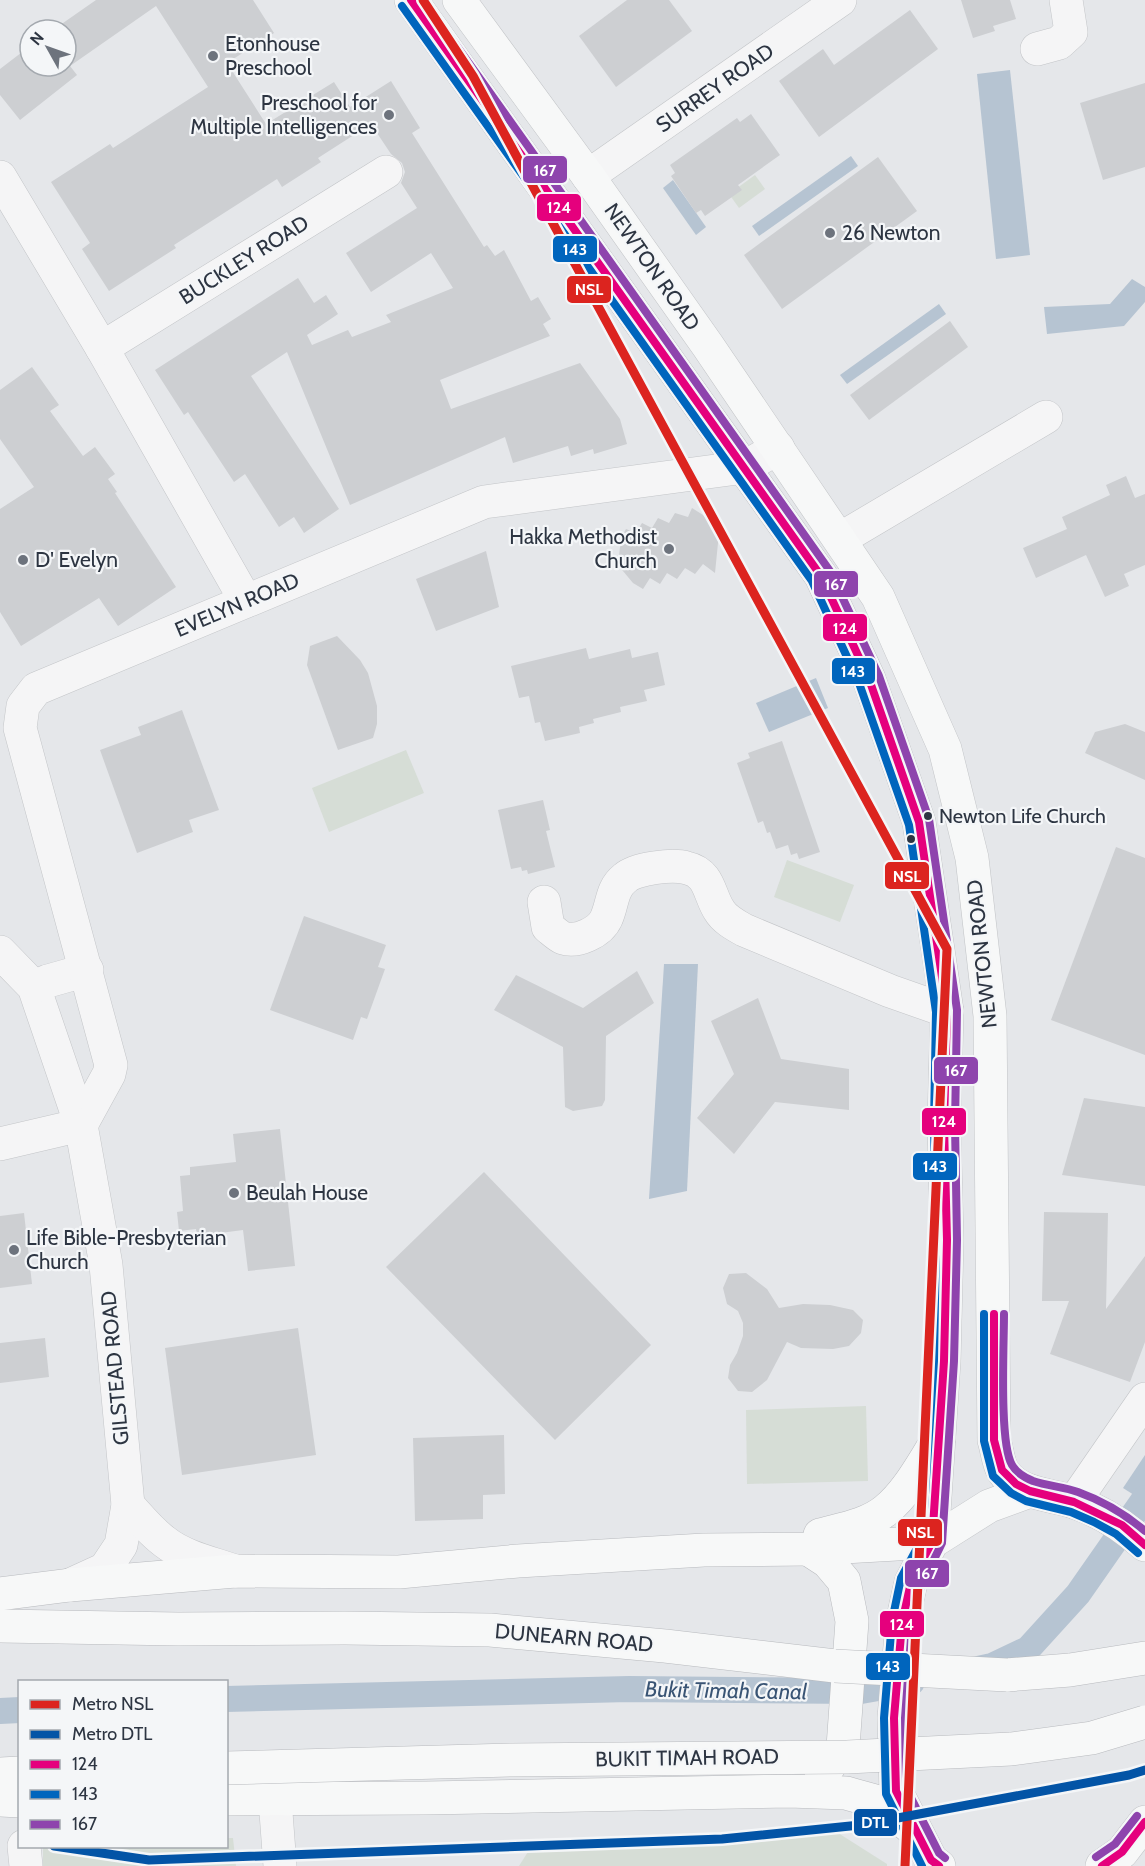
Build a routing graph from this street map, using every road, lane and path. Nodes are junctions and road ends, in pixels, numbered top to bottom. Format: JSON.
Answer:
{"nodes":[{"id":1,"x":411,"y":0,"type":"edge"},
{"id":2,"x":459,"y":0,"type":"edge"},
{"id":3,"x":840,"y":0,"type":"edge"},
{"id":4,"x":1066,"y":0,"type":"edge"},
{"id":5,"x":1037,"y":49,"type":"dead end"},
{"id":6,"x":386,"y":172,"type":"dead end"},
{"id":7,"x":0,"y":177,"type":"edge"},
{"id":8,"x":588,"y":177,"type":"junction"},
{"id":9,"x":708,"y":346,"type":"junction"},
{"id":10,"x":102,"y":348,"type":"junction"},
{"id":11,"x":674,"y":367,"type":"junction"},
{"id":12,"x":1046,"y":417,"type":"dead end"},
{"id":13,"x":778,"y":448,"type":"junction"},
{"id":14,"x":745,"y":467,"type":"junction"},
{"id":15,"x":840,"y":540,"type":"junction"},
{"id":16,"x":246,"y":601,"type":"junction"},
{"id":17,"x":544,"y":902,"type":"dead end"},
{"id":18,"x":0,"y":952,"type":"edge"},
{"id":19,"x":87,"y":970,"type":"junction"},
{"id":20,"x":34,"y":987,"type":"junction"},
{"id":21,"x":947,"y":1011,"type":"junction"},
{"id":22,"x":81,"y":1125,"type":"junction"},
{"id":23,"x":0,"y":1144,"type":"edge"},
{"id":24,"x":1145,"y":1399,"type":"edge"},
{"id":25,"x":939,"y":1438,"type":"junction"},
{"id":26,"x":1030,"y":1491,"type":"junction"},
{"id":27,"x":128,"y":1505,"type":"junction"},
{"id":28,"x":1086,"y":1507,"type":"junction"},
{"id":29,"x":932,"y":1542,"type":"junction"},
{"id":30,"x":1144,"y":1543,"type":"edge"},
{"id":31,"x":800,"y":1549,"type":"junction"},
{"id":32,"x":235,"y":1571,"type":"junction"},
{"id":33,"x":70,"y":1585,"type":"junction"},
{"id":34,"x":0,"y":1594,"type":"edge"},
{"id":35,"x":0,"y":1626,"type":"edge"},
{"id":36,"x":1145,"y":1659,"type":"edge"},
{"id":37,"x":1145,"y":1722,"type":"edge"},
{"id":38,"x":228,"y":1768,"type":"edge"},
{"id":39,"x":789,"y":1791,"type":"junction"},
{"id":40,"x":228,"y":1799,"type":"edge"},
{"id":41,"x":275,"y":1799,"type":"junction"},
{"id":42,"x":1145,"y":1822,"type":"edge"},
{"id":43,"x":915,"y":1831,"type":"junction"},
{"id":44,"x":24,"y":1848,"type":"edge"},
{"id":45,"x":1123,"y":1860,"type":"edge"},
{"id":46,"x":26,"y":1866,"type":"edge"},
{"id":47,"x":280,"y":1866,"type":"edge"},
{"id":48,"x":939,"y":1866,"type":"edge"}],
"edges":[{"from":1,"to":11,"type":"main road","name":"NEWTON ROAD"},
{"from":2,"to":8,"type":"main road","name":"NEWTON ROAD"},
{"from":3,"to":8,"type":"street","name":"SURREY ROAD"},
{"from":4,"to":5,"type":"street"},
{"from":6,"to":10,"type":"street","name":"BUCKLEY ROAD"},
{"from":7,"to":10,"type":"street"},
{"from":8,"to":9,"type":"main road","name":"NEWTON ROAD"},
{"from":9,"to":11,"type":"main road"},
{"from":9,"to":13,"type":"main road","name":"NEWTON ROAD"},
{"from":10,"to":16,"type":"street"},
{"from":11,"to":14,"type":"main road","name":"NEWTON ROAD"},
{"from":12,"to":15,"type":"street"},
{"from":13,"to":14,"type":"street","name":"EVELYN ROAD"},
{"from":13,"to":15,"type":"main road","name":"NEWTON ROAD"},
{"from":14,"to":16,"type":"street","name":"EVELYN ROAD"},
{"from":14,"to":21,"type":"main road","name":"NEWTON ROAD"},
{"from":15,"to":26,"type":"main road","name":"NEWTON ROAD"},
{"from":16,"to":19,"type":"street","name":"EVELYN ROAD"},
{"from":17,"to":21,"type":"street","name":"NEWTON ROAD"},
{"from":18,"to":20,"type":"street","name":"GILSTEAD ROAD"},
{"from":19,"to":20,"type":"street"},
{"from":19,"to":22,"type":"street"},
{"from":20,"to":22,"type":"street","name":"GILSTEAD ROAD"},
{"from":21,"to":25,"type":"main road","name":"NEWTON ROAD"},
{"from":22,"to":23,"type":"street"},
{"from":22,"to":27,"type":"street","name":"GILSTEAD ROAD"},
{"from":24,"to":28,"type":"street"},
{"from":25,"to":29,"type":"main road","name":"NEWTON ROAD"},
{"from":25,"to":31,"type":"main road"},
{"from":26,"to":28,"type":"main road"},
{"from":26,"to":29,"type":"main road"},
{"from":27,"to":32,"type":"street"},
{"from":27,"to":33,"type":"street","name":"GILSTEAD ROAD"},
{"from":28,"to":30,"type":"main road"},
{"from":29,"to":31,"type":"main road"},
{"from":29,"to":43,"type":"main road"},
{"from":31,"to":32,"type":"main road"},
{"from":31,"to":39,"type":"main road"},
{"from":32,"to":33,"type":"main road"},
{"from":33,"to":34,"type":"main road"},
{"from":35,"to":36,"type":"main road","name":"DUNEARN ROAD","bridge":true},
{"from":37,"to":38,"type":"main road","name":"BUKIT TIMAH ROAD","bridge":true},
{"from":39,"to":41,"type":"main road"},
{"from":39,"to":43,"type":"main road"},
{"from":40,"to":41,"type":"main road"},
{"from":41,"to":47,"type":"street"},
{"from":42,"to":45,"type":"main road"},
{"from":43,"to":48,"type":"main road"},
{"from":44,"to":46,"type":"street"}]}
